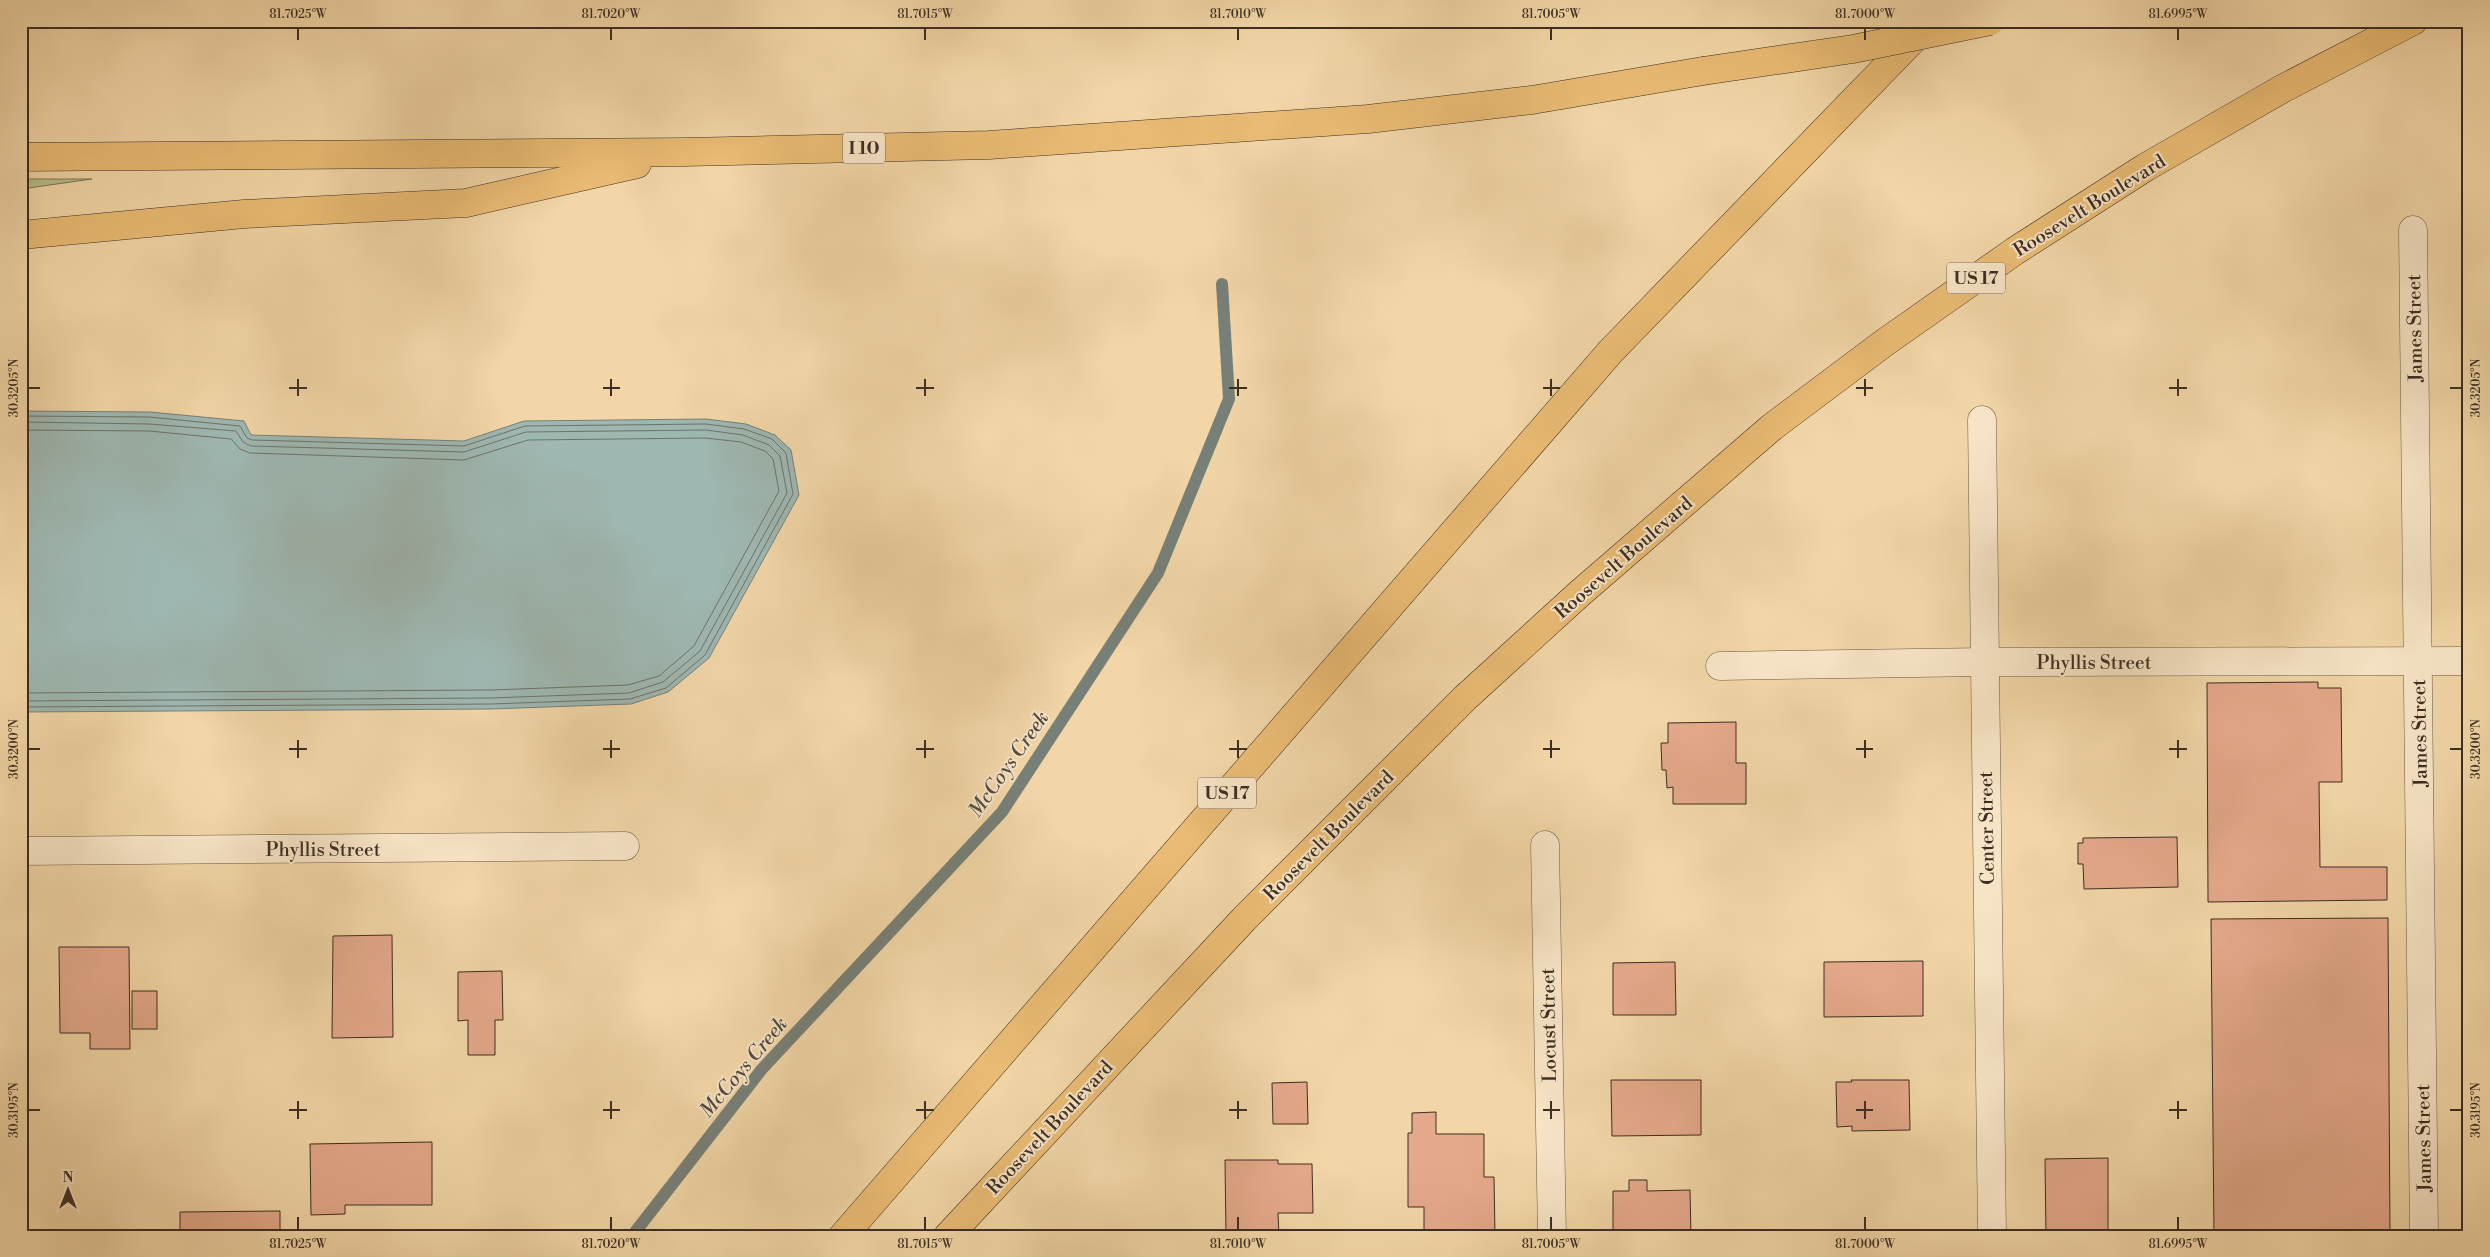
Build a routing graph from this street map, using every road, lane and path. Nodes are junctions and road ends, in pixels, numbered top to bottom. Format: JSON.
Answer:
{"nodes":[{"id":1,"x":1931,"y":21,"type":"edge"},
{"id":2,"x":1990,"y":21,"type":"edge"},
{"id":3,"x":2413,"y":21,"type":"edge"},
{"id":4,"x":685,"y":152,"type":"junction"},
{"id":5,"x":21,"y":157,"type":"edge"},
{"id":6,"x":2413,"y":230,"type":"dead end"},
{"id":7,"x":21,"y":235,"type":"edge"},
{"id":8,"x":1982,"y":420,"type":"dead end"},
{"id":9,"x":2418,"y":661,"type":"junction"},
{"id":10,"x":2469,"y":661,"type":"edge"},
{"id":11,"x":1984,"y":662,"type":"junction"},
{"id":12,"x":1720,"y":666,"type":"dead end"},
{"id":13,"x":1545,"y":845,"type":"dead end"},
{"id":14,"x":625,"y":846,"type":"dead end"},
{"id":15,"x":21,"y":851,"type":"edge"},
{"id":16,"x":842,"y":1236,"type":"edge"},
{"id":17,"x":948,"y":1236,"type":"edge"},
{"id":18,"x":1552,"y":1236,"type":"edge"},
{"id":19,"x":1992,"y":1236,"type":"edge"},
{"id":20,"x":2424,"y":1236,"type":"edge"}],
"edges":[{"from":1,"to":16,"type":"highway","number":"US 17"},
{"from":2,"to":4,"type":"highway","number":"I 10","bridge":true},
{"from":3,"to":17,"type":"highway","name":"Roosevelt Boulevard","number":"US 17"},
{"from":4,"to":5,"type":"highway","number":"I 10"},
{"from":4,"to":7,"type":"highway"},
{"from":6,"to":9,"type":"street","name":"James Street"},
{"from":8,"to":11,"type":"street","name":"Center Street"},
{"from":9,"to":10,"type":"street","name":"Phyllis Street"},
{"from":9,"to":11,"type":"street","name":"Phyllis Street"},
{"from":9,"to":20,"type":"street","name":"James Street"},
{"from":11,"to":12,"type":"street","name":"Phyllis Street"},
{"from":11,"to":19,"type":"street","name":"Center Street"},
{"from":13,"to":18,"type":"street","name":"Locust Street"},
{"from":14,"to":15,"type":"street","name":"Phyllis Street"}]}
